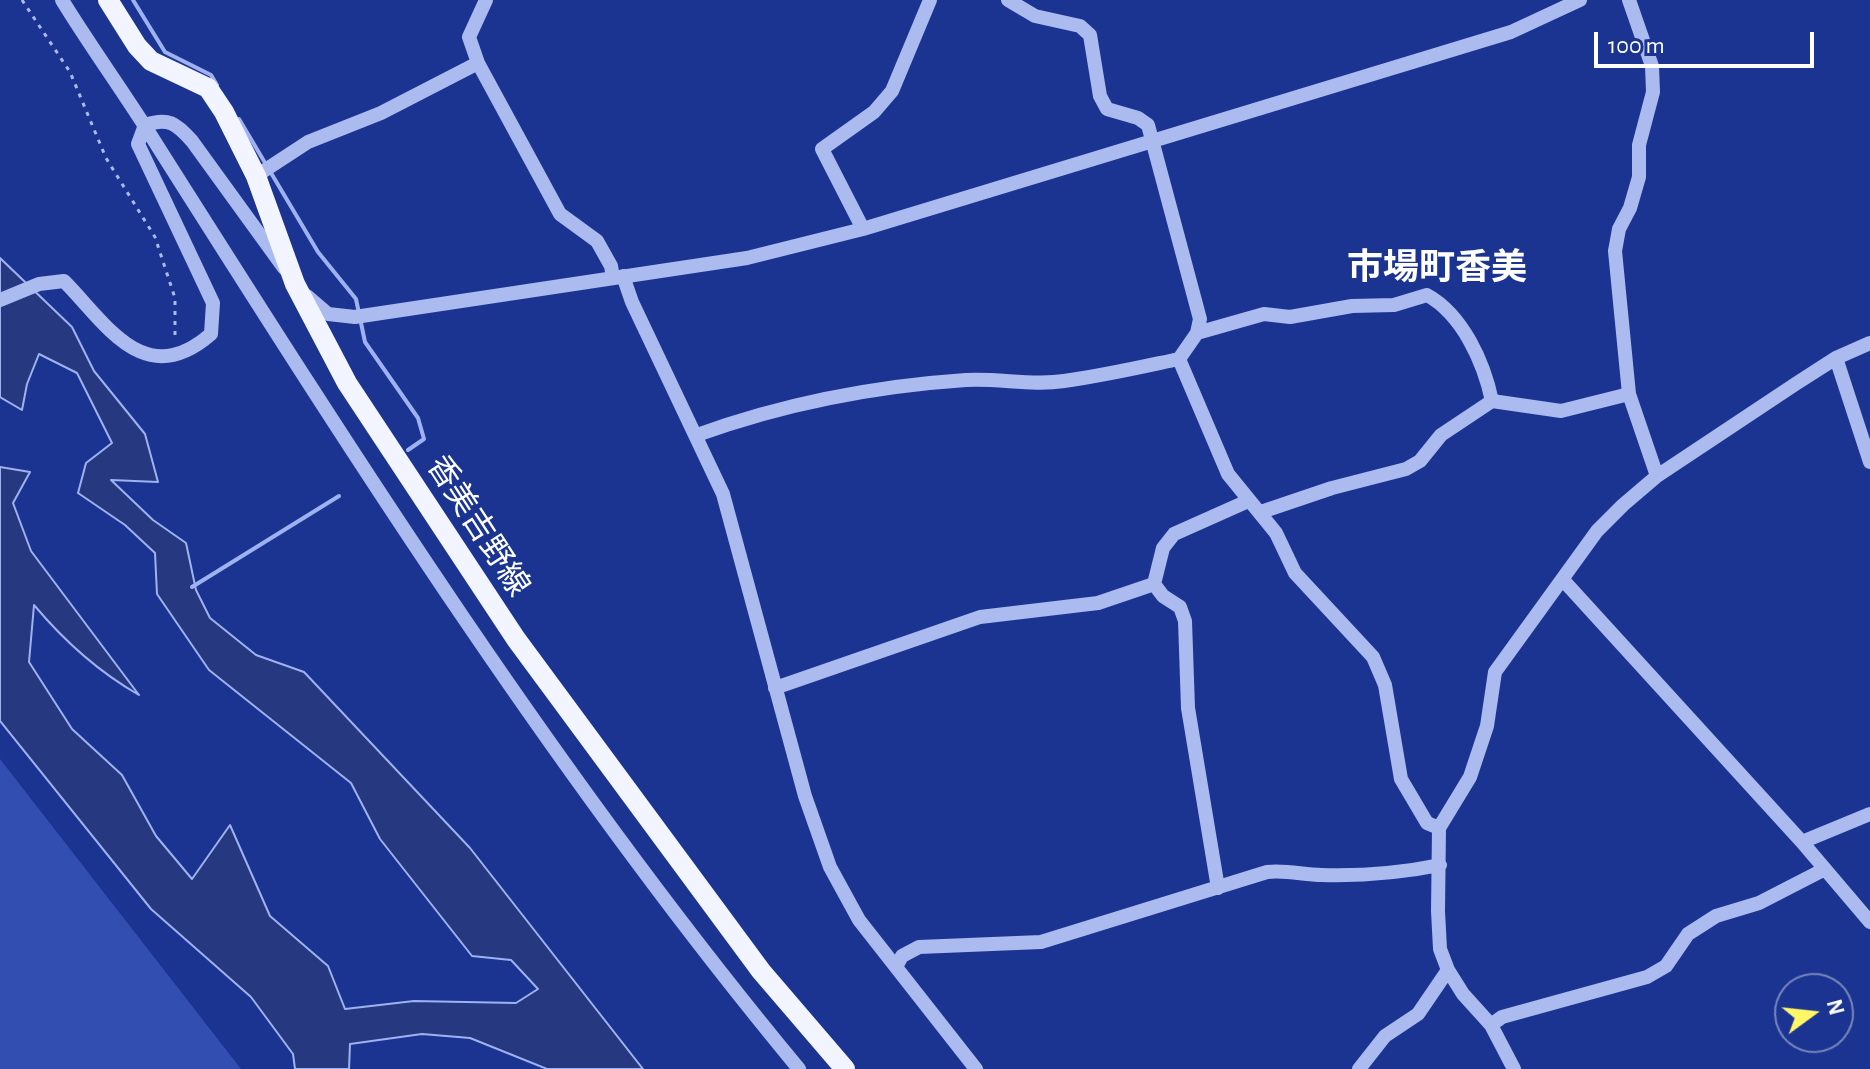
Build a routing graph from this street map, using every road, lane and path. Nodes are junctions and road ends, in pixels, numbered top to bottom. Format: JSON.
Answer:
{"nodes":[{"id":1,"x":22,"y":0,"type":"edge"},
{"id":2,"x":62,"y":0,"type":"edge"},
{"id":3,"x":108,"y":0,"type":"edge"},
{"id":4,"x":486,"y":0,"type":"edge"},
{"id":5,"x":930,"y":0,"type":"edge"},
{"id":6,"x":1008,"y":0,"type":"edge"},
{"id":7,"x":1580,"y":0,"type":"edge"},
{"id":8,"x":1629,"y":0,"type":"edge"},
{"id":9,"x":478,"y":63,"type":"junction"},
{"id":10,"x":145,"y":125,"type":"junction"},
{"id":11,"x":1153,"y":140,"type":"junction"},
{"id":12,"x":264,"y":171,"type":"junction"},
{"id":13,"x":863,"y":229,"type":"junction"},
{"id":14,"x":618,"y":276,"type":"junction"},
{"id":15,"x":295,"y":284,"type":"junction"},
{"id":16,"x":0,"y":300,"type":"edge"},
{"id":17,"x":1197,"y":333,"type":"junction"},
{"id":18,"x":1870,"y":343,"type":"edge"},
{"id":19,"x":176,"y":353,"type":"junction"},
{"id":20,"x":1836,"y":358,"type":"junction"},
{"id":21,"x":1179,"y":359,"type":"junction"},
{"id":22,"x":1629,"y":394,"type":"junction"},
{"id":23,"x":1492,"y":401,"type":"junction"},
{"id":24,"x":697,"y":435,"type":"junction"},
{"id":25,"x":1870,"y":462,"type":"edge"},
{"id":26,"x":1657,"y":476,"type":"junction"},
{"id":27,"x":1248,"y":501,"type":"junction"},
{"id":28,"x":1261,"y":512,"type":"junction"},
{"id":29,"x":1564,"y":581,"type":"junction"},
{"id":30,"x":1154,"y":584,"type":"junction"},
{"id":31,"x":775,"y":688,"type":"junction"},
{"id":32,"x":1870,"y":814,"type":"edge"},
{"id":33,"x":1439,"y":828,"type":"junction"},
{"id":34,"x":1802,"y":842,"type":"junction"},
{"id":35,"x":1440,"y":865,"type":"junction"},
{"id":36,"x":1825,"y":869,"type":"junction"},
{"id":37,"x":1218,"y":888,"type":"junction"},
{"id":38,"x":1870,"y":922,"type":"edge"},
{"id":39,"x":896,"y":967,"type":"junction"},
{"id":40,"x":1448,"y":970,"type":"junction"},
{"id":41,"x":1491,"y":1025,"type":"junction"},
{"id":42,"x":799,"y":1069,"type":"edge"},
{"id":43,"x":845,"y":1069,"type":"edge"},
{"id":44,"x":976,"y":1069,"type":"edge"},
{"id":45,"x":1359,"y":1069,"type":"edge"},
{"id":46,"x":1514,"y":1069,"type":"edge"}],
"edges":[{"from":1,"to":19,"type":"path"},
{"from":2,"to":10,"type":"street"},
{"from":3,"to":12,"type":"main road","name":"香美吉野線"},
{"from":4,"to":9,"type":"street"},
{"from":5,"to":13,"type":"street"},
{"from":6,"to":11,"type":"street"},
{"from":7,"to":11,"type":"street"},
{"from":8,"to":22,"type":"street"},
{"from":9,"to":12,"type":"street"},
{"from":9,"to":14,"type":"street"},
{"from":10,"to":15,"type":"street"},
{"from":10,"to":19,"type":"street"},
{"from":10,"to":42,"type":"street"},
{"from":11,"to":13,"type":"street"},
{"from":11,"to":17,"type":"street"},
{"from":12,"to":15,"type":"main road","name":"香美吉野線"},
{"from":13,"to":14,"type":"street"},
{"from":14,"to":15,"type":"street"},
{"from":14,"to":24,"type":"street"},
{"from":15,"to":43,"type":"main road","name":"香美吉野線"},
{"from":16,"to":19,"type":"street"},
{"from":17,"to":21,"type":"street"},
{"from":17,"to":23,"type":"street"},
{"from":18,"to":20,"type":"street"},
{"from":20,"to":25,"type":"street"},
{"from":20,"to":26,"type":"street"},
{"from":21,"to":24,"type":"street"},
{"from":21,"to":27,"type":"street"},
{"from":22,"to":23,"type":"street"},
{"from":22,"to":26,"type":"street"},
{"from":23,"to":28,"type":"street"},
{"from":24,"to":31,"type":"street"},
{"from":26,"to":29,"type":"street"},
{"from":27,"to":28,"type":"street"},
{"from":27,"to":30,"type":"street"},
{"from":28,"to":33,"type":"street"},
{"from":29,"to":33,"type":"street"},
{"from":29,"to":34,"type":"street"},
{"from":30,"to":31,"type":"street"},
{"from":30,"to":37,"type":"street"},
{"from":31,"to":39,"type":"street"},
{"from":32,"to":34,"type":"street"},
{"from":33,"to":35,"type":"street"},
{"from":34,"to":36,"type":"street"},
{"from":35,"to":37,"type":"street"},
{"from":35,"to":40,"type":"street"},
{"from":36,"to":38,"type":"street"},
{"from":36,"to":41,"type":"street"},
{"from":37,"to":39,"type":"street"},
{"from":39,"to":44,"type":"street"},
{"from":40,"to":41,"type":"street"},
{"from":40,"to":45,"type":"street"},
{"from":41,"to":46,"type":"street"}]}
